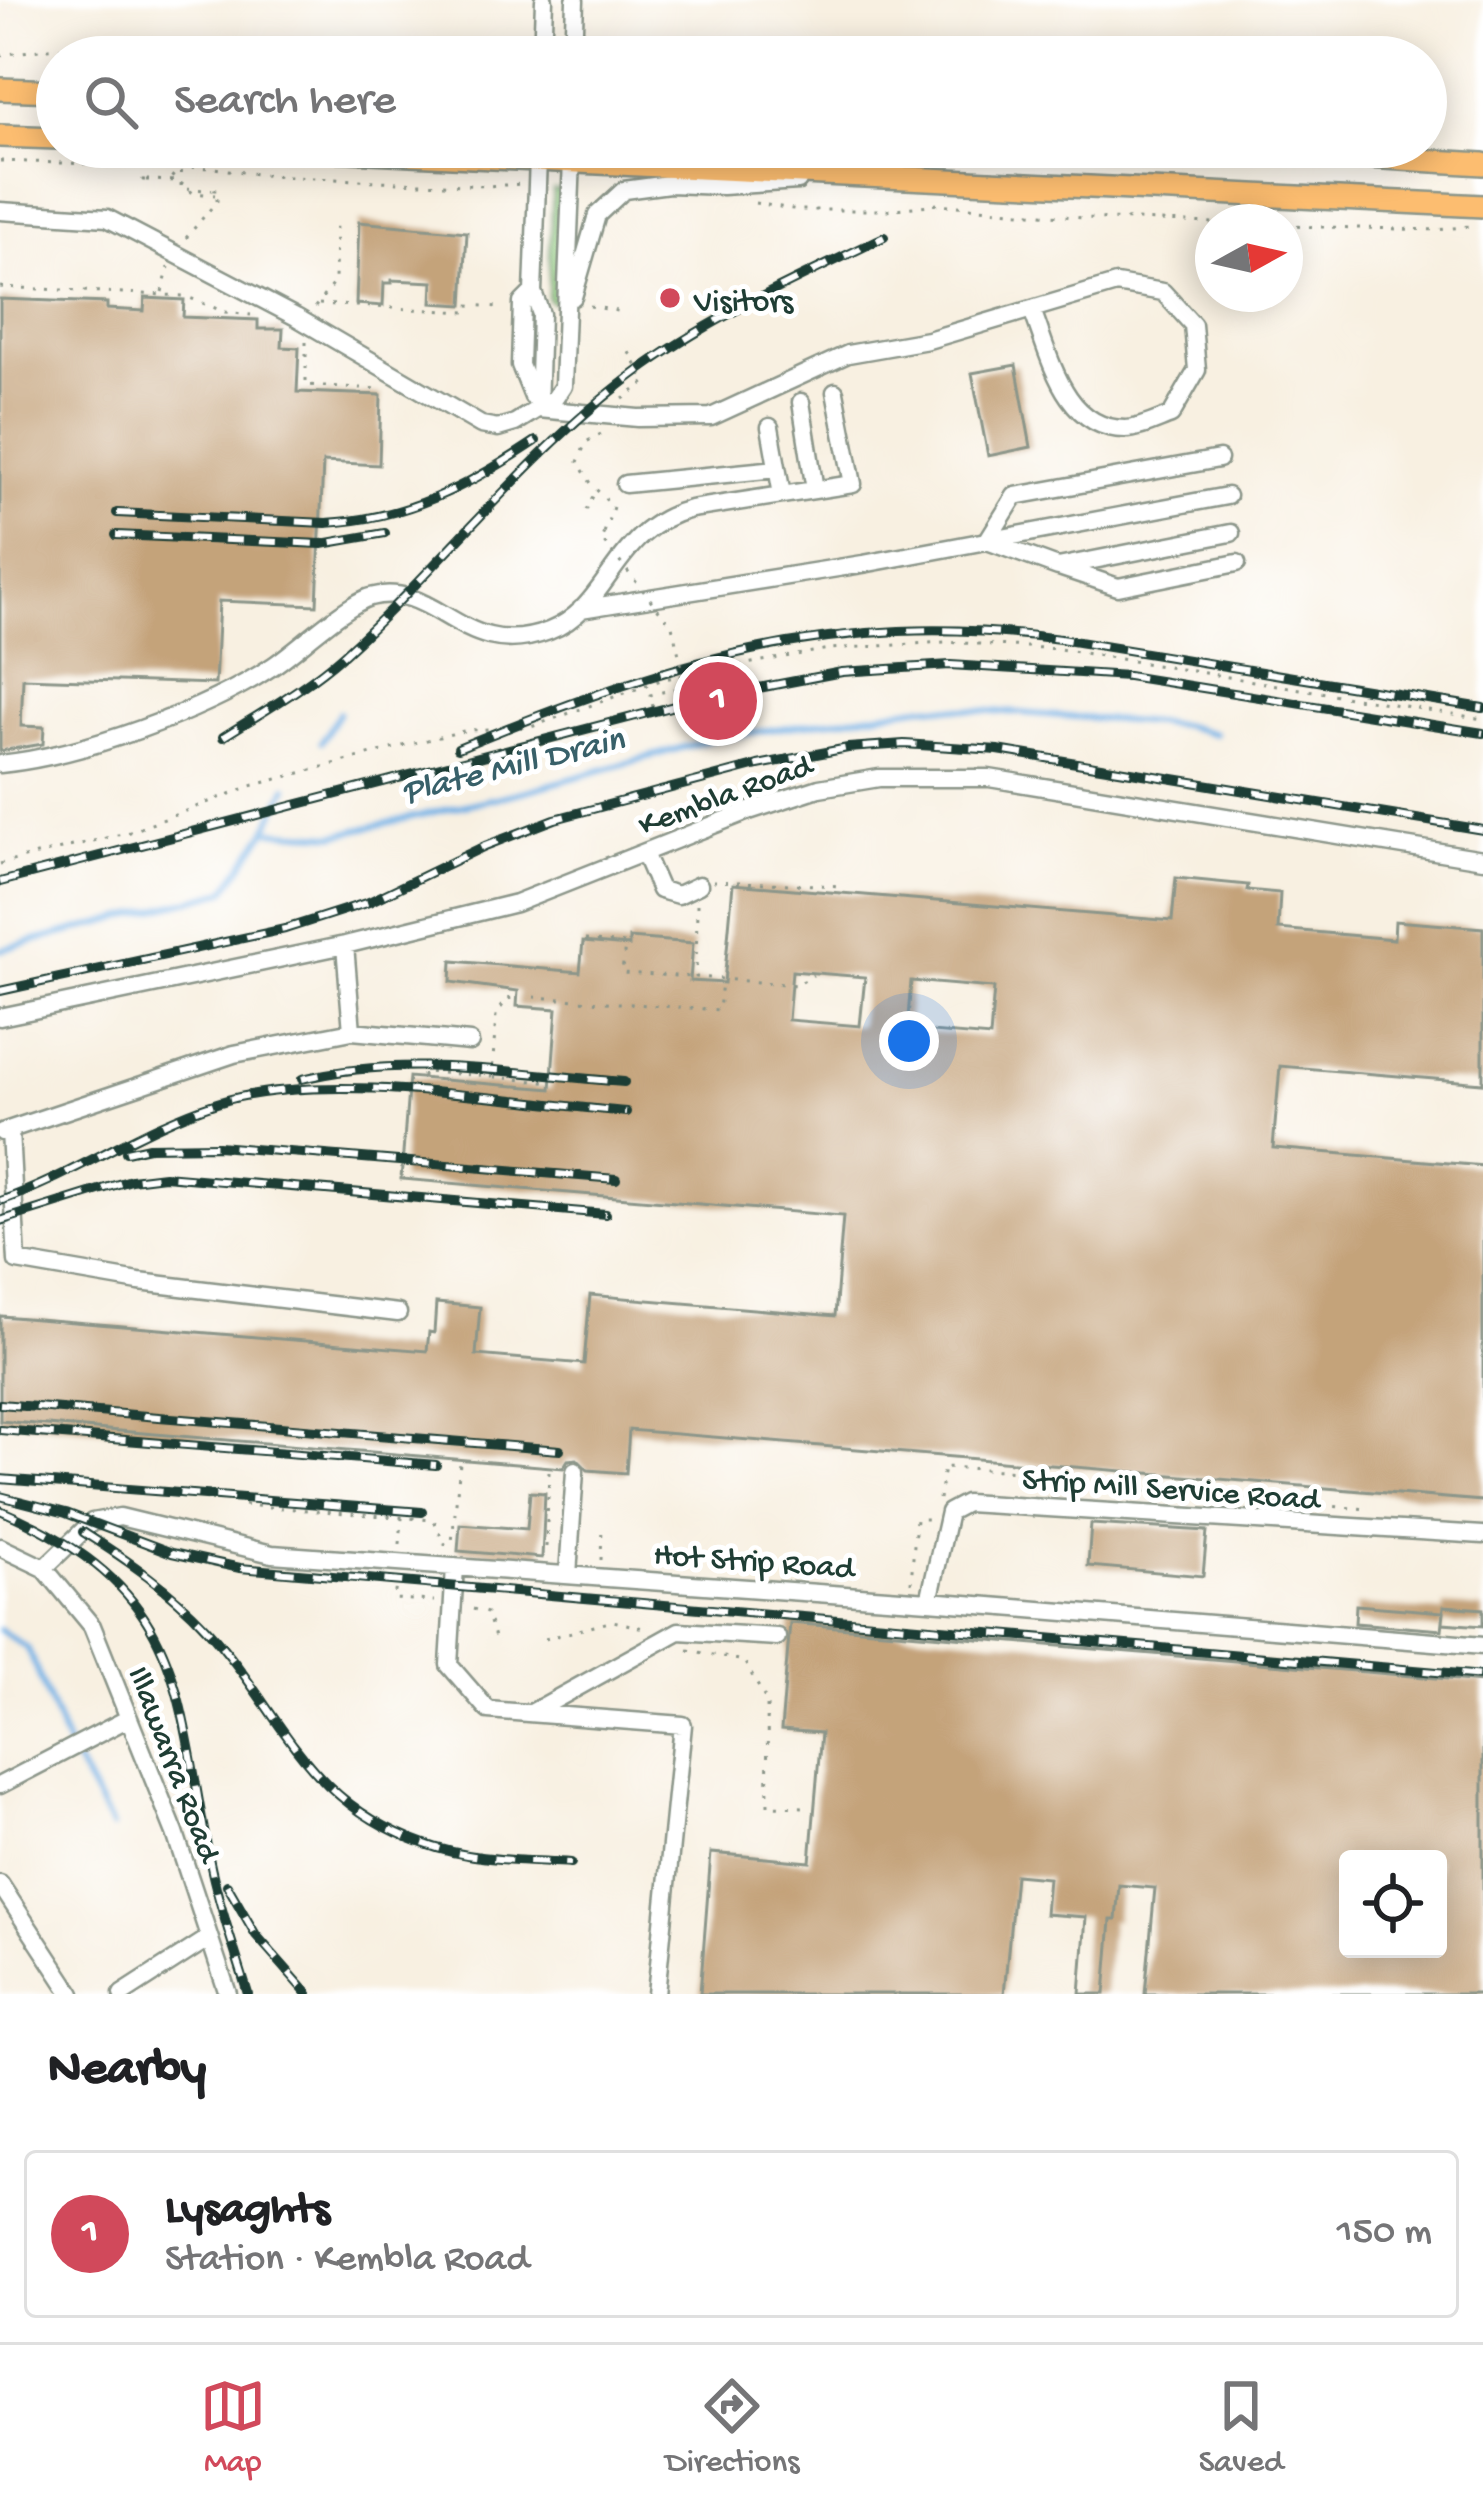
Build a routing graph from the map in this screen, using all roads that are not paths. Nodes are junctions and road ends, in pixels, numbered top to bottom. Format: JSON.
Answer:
{"nodes":[{"id":1,"x":544,"y":0,"type":"edge"},
{"id":2,"x":575,"y":0,"type":"edge"},
{"id":3,"x":543,"y":36,"type":"edge"},
{"id":4,"x":574,"y":36,"type":"edge"},
{"id":5,"x":0,"y":89,"type":"edge"},
{"id":6,"x":36,"y":90,"type":"edge"},
{"id":7,"x":0,"y":136,"type":"edge"},
{"id":8,"x":36,"y":137,"type":"edge"},
{"id":9,"x":1447,"y":162,"type":"edge"},
{"id":10,"x":1483,"y":164,"type":"edge"},
{"id":11,"x":537,"y":168,"type":"edge"},
{"id":12,"x":572,"y":168,"type":"edge"},
{"id":13,"x":772,"y":168,"type":"edge"},
{"id":14,"x":865,"y":175,"type":"junction"},
{"id":15,"x":1483,"y":206,"type":"edge"},
{"id":16,"x":0,"y":212,"type":"edge"},
{"id":17,"x":533,"y":292,"type":"junction"},
{"id":18,"x":1032,"y":310,"type":"junction"},
{"id":19,"x":541,"y":314,"type":"junction"},
{"id":20,"x":567,"y":315,"type":"junction"},
{"id":21,"x":836,"y":392,"type":"dead end"},
{"id":22,"x":801,"y":402,"type":"dead end"},
{"id":23,"x":538,"y":409,"type":"junction"},
{"id":24,"x":770,"y":427,"type":"dead end"},
{"id":25,"x":1219,"y":459,"type":"dead end"},
{"id":26,"x":777,"y":469,"type":"junction"},
{"id":27,"x":625,"y":484,"type":"dead end"},
{"id":28,"x":815,"y":490,"type":"junction"},
{"id":29,"x":782,"y":495,"type":"junction"},
{"id":30,"x":1227,"y":496,"type":"dead end"},
{"id":31,"x":1231,"y":533,"type":"dead end"},
{"id":32,"x":987,"y":541,"type":"junction"},
{"id":33,"x":1238,"y":563,"type":"dead end"},
{"id":34,"x":1058,"y":567,"type":"junction"},
{"id":35,"x":581,"y":608,"type":"junction"},
{"id":36,"x":0,"y":764,"type":"edge"},
{"id":37,"x":644,"y":853,"type":"junction"},
{"id":38,"x":1483,"y":859,"type":"edge"},
{"id":39,"x":699,"y":885,"type":"road end"},
{"id":40,"x":345,"y":945,"type":"junction"},
{"id":41,"x":0,"y":1017,"type":"edge"},
{"id":42,"x":352,"y":1031,"type":"junction"},
{"id":43,"x":470,"y":1042,"type":"dead end"},
{"id":44,"x":5,"y":1131,"type":"edge"},
{"id":45,"x":8,"y":1262,"type":"edge"},
{"id":46,"x":398,"y":1313,"type":"dead end"},
{"id":47,"x":575,"y":1471,"type":"dead end"},
{"id":48,"x":1483,"y":1535,"type":"edge"},
{"id":49,"x":0,"y":1547,"type":"edge"},
{"id":50,"x":455,"y":1567,"type":"junction"},
{"id":51,"x":44,"y":1568,"type":"junction"},
{"id":52,"x":568,"y":1575,"type":"junction"},
{"id":53,"x":929,"y":1601,"type":"junction"},
{"id":54,"x":777,"y":1637,"type":"dead end"},
{"id":55,"x":1483,"y":1646,"type":"edge"},
{"id":56,"x":530,"y":1713,"type":"junction"},
{"id":57,"x":129,"y":1718,"type":"junction"},
{"id":58,"x":0,"y":1785,"type":"edge"},
{"id":59,"x":0,"y":1884,"type":"edge"},
{"id":60,"x":209,"y":1938,"type":"junction"},
{"id":61,"x":72,"y":1994,"type":"edge"},
{"id":62,"x":122,"y":1994,"type":"edge"},
{"id":63,"x":228,"y":1994,"type":"edge"},
{"id":64,"x":656,"y":1994,"type":"edge"}],
"edges":[{"from":1,"to":3,"type":"street"},
{"from":2,"to":4,"type":"street"},
{"from":5,"to":6,"type":"main road"},
{"from":7,"to":8,"type":"main road"},
{"from":9,"to":10,"type":"main road"},
{"from":11,"to":17,"type":"street"},
{"from":12,"to":20,"type":"street"},
{"from":13,"to":14,"type":"main road"},
{"from":14,"to":15,"type":"main road"},
{"from":14,"to":20,"type":"street"},
{"from":16,"to":23,"type":"street"},
{"from":17,"to":19,"type":"street"},
{"from":17,"to":23,"type":"street"},
{"from":18,"to":18,"type":"street"},
{"from":18,"to":23,"type":"street"},
{"from":19,"to":20,"type":"street"},
{"from":19,"to":23,"type":"street"},
{"from":20,"to":23,"type":"street"},
{"from":21,"to":28,"type":"street"},
{"from":22,"to":28,"type":"street"},
{"from":24,"to":26,"type":"street"},
{"from":25,"to":32,"type":"street"},
{"from":26,"to":27,"type":"street"},
{"from":26,"to":29,"type":"street"},
{"from":28,"to":29,"type":"street"},
{"from":29,"to":35,"type":"street"},
{"from":30,"to":32,"type":"street"},
{"from":31,"to":34,"type":"street"},
{"from":32,"to":34,"type":"street"},
{"from":32,"to":35,"type":"street"},
{"from":33,"to":34,"type":"street"},
{"from":35,"to":36,"type":"street"},
{"from":37,"to":38,"type":"street","name":"Kembla Road"},
{"from":37,"to":39,"type":"street"},
{"from":37,"to":40,"type":"street","name":"Kembla Road"},
{"from":40,"to":41,"type":"street","name":"Kembla Road"},
{"from":40,"to":42,"type":"street"},
{"from":42,"to":43,"type":"street"},
{"from":42,"to":44,"type":"street"},
{"from":44,"to":45,"type":"street"},
{"from":45,"to":46,"type":"street"},
{"from":47,"to":52,"type":"street"},
{"from":48,"to":53,"type":"street","name":"Strip Mill Service Road"},
{"from":49,"to":51,"type":"street"},
{"from":50,"to":51,"type":"street","name":"Hot Strip Road"},
{"from":50,"to":52,"type":"street","name":"Hot Strip Road"},
{"from":50,"to":56,"type":"street"},
{"from":51,"to":57,"type":"street","name":"Illawarra Road"},
{"from":52,"to":53,"type":"street","name":"Hot Strip Road"},
{"from":53,"to":55,"type":"street","name":"Hot Strip Road"},
{"from":54,"to":56,"type":"street"},
{"from":56,"to":64,"type":"street"},
{"from":57,"to":58,"type":"street"},
{"from":57,"to":60,"type":"street","name":"Illawarra Road"},
{"from":59,"to":61,"type":"street"},
{"from":60,"to":62,"type":"street"},
{"from":60,"to":63,"type":"street","name":"Illawarra Road"}]}
